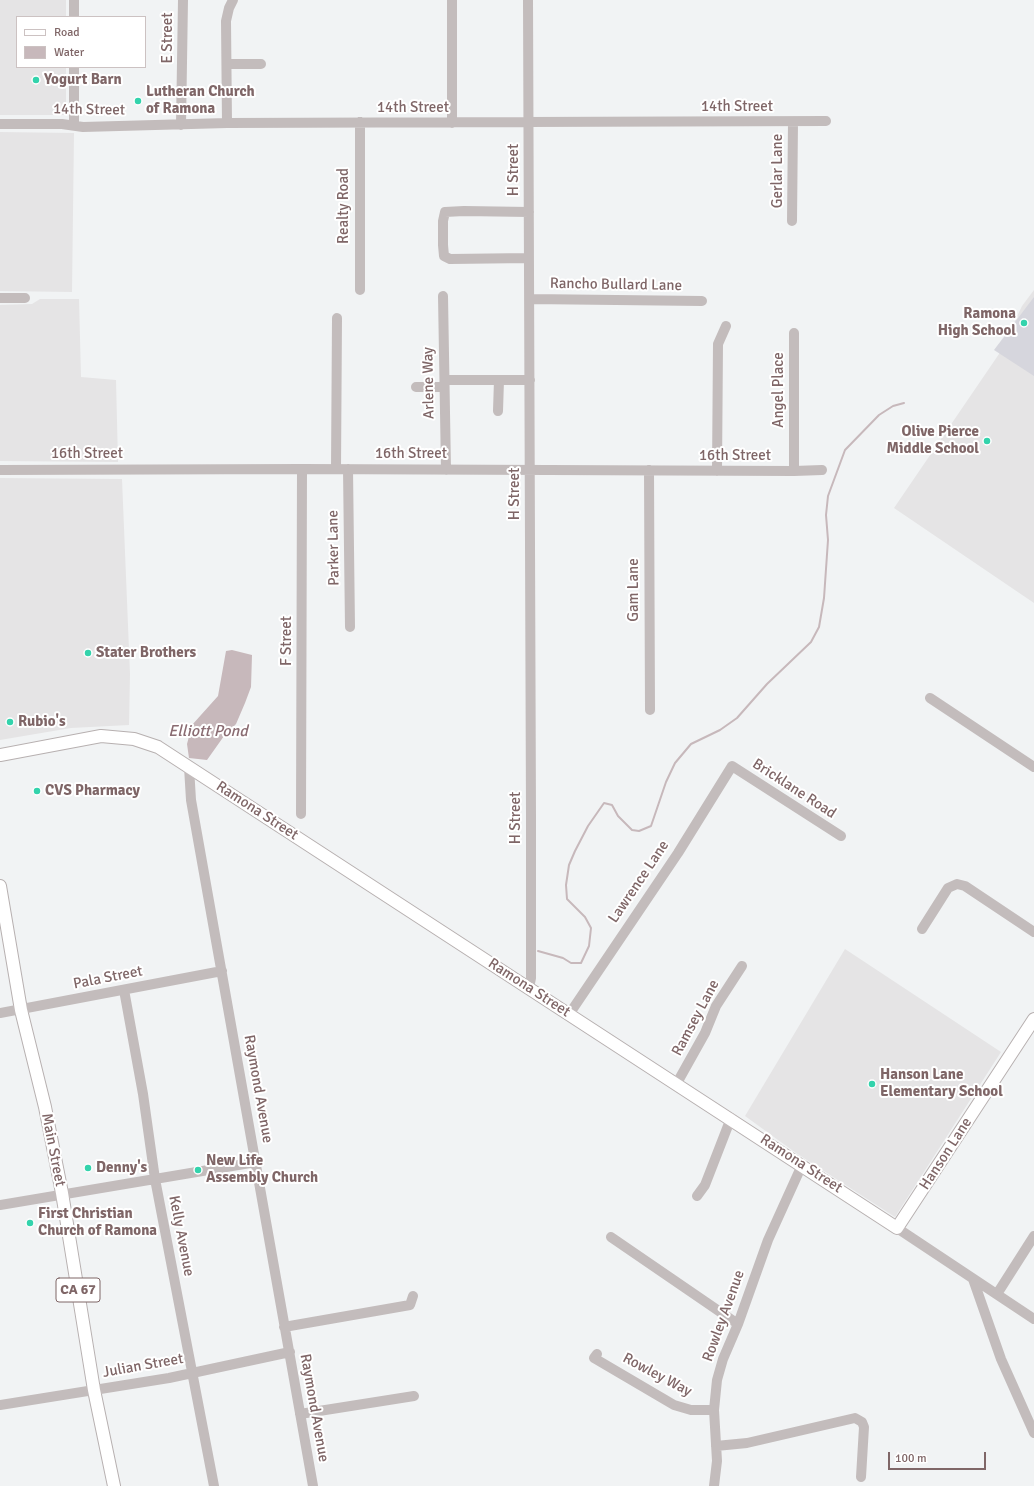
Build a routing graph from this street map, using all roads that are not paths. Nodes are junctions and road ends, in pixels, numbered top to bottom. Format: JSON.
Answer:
{"nodes":[{"id":1,"x":74,"y":0,"type":"edge"},
{"id":2,"x":183,"y":0,"type":"edge"},
{"id":3,"x":233,"y":0,"type":"edge"},
{"id":4,"x":452,"y":0,"type":"edge"},
{"id":5,"x":528,"y":0,"type":"edge"},
{"id":6,"x":74,"y":16,"type":"edge"},
{"id":7,"x":227,"y":64,"type":"junction"},
{"id":8,"x":261,"y":64,"type":"dead end"},
{"id":9,"x":74,"y":68,"type":"edge"},
{"id":10,"x":826,"y":121,"type":"dead end"},
{"id":11,"x":360,"y":122,"type":"junction"},
{"id":12,"x":793,"y":122,"type":"junction"},
{"id":13,"x":227,"y":123,"type":"junction"},
{"id":14,"x":452,"y":123,"type":"junction"},
{"id":15,"x":528,"y":123,"type":"junction"},
{"id":16,"x":0,"y":124,"type":"edge"},
{"id":17,"x":74,"y":124,"type":"junction"},
{"id":18,"x":181,"y":125,"type":"junction"},
{"id":19,"x":529,"y":212,"type":"junction"},
{"id":20,"x":792,"y":221,"type":"dead end"},
{"id":21,"x":529,"y":258,"type":"junction"},
{"id":22,"x":360,"y":290,"type":"dead end"},
{"id":23,"x":443,"y":296,"type":"dead end"},
{"id":24,"x":0,"y":298,"type":"edge"},
{"id":25,"x":25,"y":298,"type":"dead end"},
{"id":26,"x":530,"y":299,"type":"junction"},
{"id":27,"x":702,"y":301,"type":"dead end"},
{"id":28,"x":337,"y":318,"type":"dead end"},
{"id":29,"x":726,"y":326,"type":"dead end"},
{"id":30,"x":794,"y":333,"type":"dead end"},
{"id":31,"x":499,"y":380,"type":"junction"},
{"id":32,"x":530,"y":380,"type":"junction"},
{"id":33,"x":444,"y":384,"type":"junction"},
{"id":34,"x":416,"y":387,"type":"dead end"},
{"id":35,"x":498,"y":411,"type":"dead end"},
{"id":36,"x":302,"y":469,"type":"junction"},
{"id":37,"x":336,"y":469,"type":"junction"},
{"id":38,"x":348,"y":469,"type":"junction"},
{"id":39,"x":0,"y":470,"type":"edge"},
{"id":40,"x":446,"y":470,"type":"junction"},
{"id":41,"x":530,"y":470,"type":"junction"},
{"id":42,"x":649,"y":470,"type":"junction"},
{"id":43,"x":822,"y":470,"type":"dead end"},
{"id":44,"x":717,"y":471,"type":"junction"},
{"id":45,"x":794,"y":471,"type":"junction"},
{"id":46,"x":350,"y":627,"type":"dead end"},
{"id":47,"x":930,"y":698,"type":"dead end"},
{"id":48,"x":650,"y":710,"type":"dead end"},
{"id":49,"x":0,"y":755,"type":"edge"},
{"id":50,"x":732,"y":766,"type":"joint"},
{"id":51,"x":189,"y":767,"type":"junction"},
{"id":52,"x":1034,"y":767,"type":"edge"},
{"id":53,"x":301,"y":814,"type":"dead end"},
{"id":54,"x":841,"y":836,"type":"dead end"},
{"id":55,"x":0,"y":886,"type":"edge"},
{"id":56,"x":922,"y":928,"type":"dead end"},
{"id":57,"x":1034,"y":932,"type":"edge"},
{"id":58,"x":742,"y":966,"type":"dead end"},
{"id":59,"x":222,"y":971,"type":"junction"},
{"id":60,"x":529,"y":988,"type":"junction"},
{"id":61,"x":124,"y":990,"type":"junction"},
{"id":62,"x":21,"y":1010,"type":"junction"},
{"id":63,"x":0,"y":1013,"type":"edge"},
{"id":64,"x":570,"y":1013,"type":"junction"},
{"id":65,"x":1034,"y":1019,"type":"edge"},
{"id":66,"x":677,"y":1083,"type":"junction"},
{"id":67,"x":731,"y":1118,"type":"junction"},
{"id":68,"x":256,"y":1162,"type":"junction"},
{"id":69,"x":802,"y":1165,"type":"junction"},
{"id":70,"x":155,"y":1179,"type":"junction"},
{"id":71,"x":62,"y":1193,"type":"junction"},
{"id":72,"x":697,"y":1196,"type":"dead end"},
{"id":73,"x":0,"y":1205,"type":"edge"},
{"id":74,"x":898,"y":1228,"type":"junction"},
{"id":75,"x":1034,"y":1236,"type":"edge"},
{"id":76,"x":611,"y":1237,"type":"dead end"},
{"id":77,"x":973,"y":1278,"type":"junction"},
{"id":78,"x":996,"y":1294,"type":"junction"},
{"id":79,"x":413,"y":1296,"type":"dead end"},
{"id":80,"x":1034,"y":1319,"type":"edge"},
{"id":81,"x":738,"y":1324,"type":"junction"},
{"id":82,"x":284,"y":1326,"type":"junction"},
{"id":83,"x":290,"y":1352,"type":"junction"},
{"id":84,"x":596,"y":1354,"type":"dead end"},
{"id":85,"x":191,"y":1373,"type":"junction"},
{"id":86,"x":94,"y":1390,"type":"junction"},
{"id":87,"x":414,"y":1396,"type":"dead end"},
{"id":88,"x":0,"y":1405,"type":"edge"},
{"id":89,"x":714,"y":1410,"type":"junction"},
{"id":90,"x":300,"y":1414,"type":"junction"},
{"id":91,"x":1034,"y":1433,"type":"edge"},
{"id":92,"x":716,"y":1446,"type":"junction"},
{"id":93,"x":861,"y":1477,"type":"dead end"},
{"id":94,"x":114,"y":1486,"type":"edge"},
{"id":95,"x":214,"y":1486,"type":"edge"},
{"id":96,"x":313,"y":1486,"type":"edge"},
{"id":97,"x":714,"y":1486,"type":"edge"}],
"edges":[{"from":1,"to":6,"type":"street"},
{"from":2,"to":18,"type":"street","name":"E Street"},
{"from":3,"to":7,"type":"street"},
{"from":4,"to":14,"type":"street"},
{"from":5,"to":15,"type":"street","name":"H Street"},
{"from":7,"to":8,"type":"street"},
{"from":7,"to":13,"type":"street"},
{"from":9,"to":17,"type":"street"},
{"from":10,"to":12,"type":"street","name":"14th Street"},
{"from":11,"to":13,"type":"street","name":"14th Street"},
{"from":11,"to":14,"type":"street","name":"14th Street"},
{"from":11,"to":22,"type":"street","name":"Realty Road"},
{"from":12,"to":15,"type":"street","name":"14th Street"},
{"from":12,"to":20,"type":"street","name":"Gerlar Lane"},
{"from":13,"to":18,"type":"street","name":"14th Street"},
{"from":14,"to":15,"type":"street","name":"14th Street"},
{"from":15,"to":19,"type":"street","name":"H Street"},
{"from":16,"to":17,"type":"street","name":"14th Street"},
{"from":17,"to":18,"type":"street","name":"14th Street"},
{"from":19,"to":21,"type":"street","name":"H Street"},
{"from":19,"to":21,"type":"street"},
{"from":21,"to":26,"type":"street","name":"H Street"},
{"from":23,"to":33,"type":"street","name":"Arlene Way"},
{"from":24,"to":25,"type":"street"},
{"from":26,"to":27,"type":"street","name":"Rancho Bullard Lane"},
{"from":26,"to":32,"type":"street","name":"H Street"},
{"from":28,"to":37,"type":"street"},
{"from":29,"to":44,"type":"street"},
{"from":30,"to":45,"type":"street","name":"Angel Place"},
{"from":31,"to":32,"type":"street"},
{"from":31,"to":33,"type":"street"},
{"from":31,"to":35,"type":"street"},
{"from":32,"to":41,"type":"street","name":"H Street"},
{"from":33,"to":34,"type":"street"},
{"from":33,"to":40,"type":"street","name":"Arlene Way"},
{"from":36,"to":37,"type":"street","name":"16th Street"},
{"from":36,"to":39,"type":"street","name":"16th Street"},
{"from":36,"to":53,"type":"street","name":"F Street"},
{"from":37,"to":38,"type":"street","name":"16th Street"},
{"from":38,"to":40,"type":"street","name":"16th Street"},
{"from":38,"to":46,"type":"street","name":"Parker Lane"},
{"from":40,"to":41,"type":"street","name":"16th Street"},
{"from":41,"to":42,"type":"street","name":"16th Street"},
{"from":41,"to":60,"type":"street","name":"H Street"},
{"from":42,"to":44,"type":"street","name":"16th Street"},
{"from":42,"to":48,"type":"street","name":"Gam Lane"},
{"from":43,"to":45,"type":"street","name":"16th Street"},
{"from":44,"to":45,"type":"street","name":"16th Street"},
{"from":47,"to":52,"type":"street"},
{"from":49,"to":51,"type":"main road","name":"Ramona Street"},
{"from":50,"to":54,"type":"street","name":"Bricklane Road"},
{"from":50,"to":64,"type":"street","name":"Lawrence Lane"},
{"from":51,"to":59,"type":"street","name":"Raymond Avenue"},
{"from":51,"to":60,"type":"main road","name":"Ramona Street"},
{"from":55,"to":62,"type":"main road","name":"Main Street","number":"CA 67"},
{"from":56,"to":57,"type":"street"},
{"from":58,"to":66,"type":"street","name":"Ramsey Lane"},
{"from":59,"to":61,"type":"street","name":"Pala Street"},
{"from":59,"to":68,"type":"street","name":"Raymond Avenue"},
{"from":60,"to":64,"type":"main road","name":"Ramona Street"},
{"from":61,"to":62,"type":"street","name":"Pala Street"},
{"from":61,"to":70,"type":"street","name":"Kelly Avenue"},
{"from":62,"to":63,"type":"street","name":"Pala Street"},
{"from":62,"to":71,"type":"main road","name":"Main Street","number":"CA 67"},
{"from":64,"to":66,"type":"main road","name":"Ramona Street"},
{"from":65,"to":74,"type":"main road","name":"Hanson Lane"},
{"from":66,"to":67,"type":"main road","name":"Ramona Street"},
{"from":67,"to":69,"type":"main road","name":"Ramona Street"},
{"from":67,"to":72,"type":"street"},
{"from":68,"to":70,"type":"street"},
{"from":68,"to":82,"type":"street","name":"Raymond Avenue"},
{"from":69,"to":74,"type":"main road","name":"Ramona Street"},
{"from":69,"to":81,"type":"street","name":"Rowley Avenue"},
{"from":70,"to":71,"type":"street"},
{"from":70,"to":85,"type":"street","name":"Kelly Avenue"},
{"from":71,"to":73,"type":"street"},
{"from":71,"to":86,"type":"main road","name":"Main Street","number":"CA 67"},
{"from":74,"to":77,"type":"street","name":"Ramona Street"},
{"from":75,"to":78,"type":"street"},
{"from":76,"to":81,"type":"street"},
{"from":77,"to":78,"type":"street","name":"Ramona Street"},
{"from":77,"to":91,"type":"street"},
{"from":78,"to":80,"type":"street","name":"Ramona Street"},
{"from":79,"to":82,"type":"street"},
{"from":81,"to":89,"type":"street","name":"Rowley Avenue"},
{"from":82,"to":83,"type":"street","name":"Raymond Avenue"},
{"from":83,"to":85,"type":"street","name":"Julian Street"},
{"from":83,"to":90,"type":"street","name":"Raymond Avenue"},
{"from":84,"to":89,"type":"street","name":"Rowley Way"},
{"from":85,"to":86,"type":"street","name":"Julian Street"},
{"from":85,"to":95,"type":"street","name":"Kelly Avenue"},
{"from":86,"to":88,"type":"street","name":"Julian Street"},
{"from":86,"to":94,"type":"main road","name":"Main Street","number":"CA 67"},
{"from":87,"to":90,"type":"street"},
{"from":89,"to":92,"type":"street","name":"Rowley Avenue"},
{"from":90,"to":96,"type":"street","name":"Raymond Avenue"},
{"from":92,"to":93,"type":"street"},
{"from":92,"to":97,"type":"street","name":"Rowley Avenue"}]}
